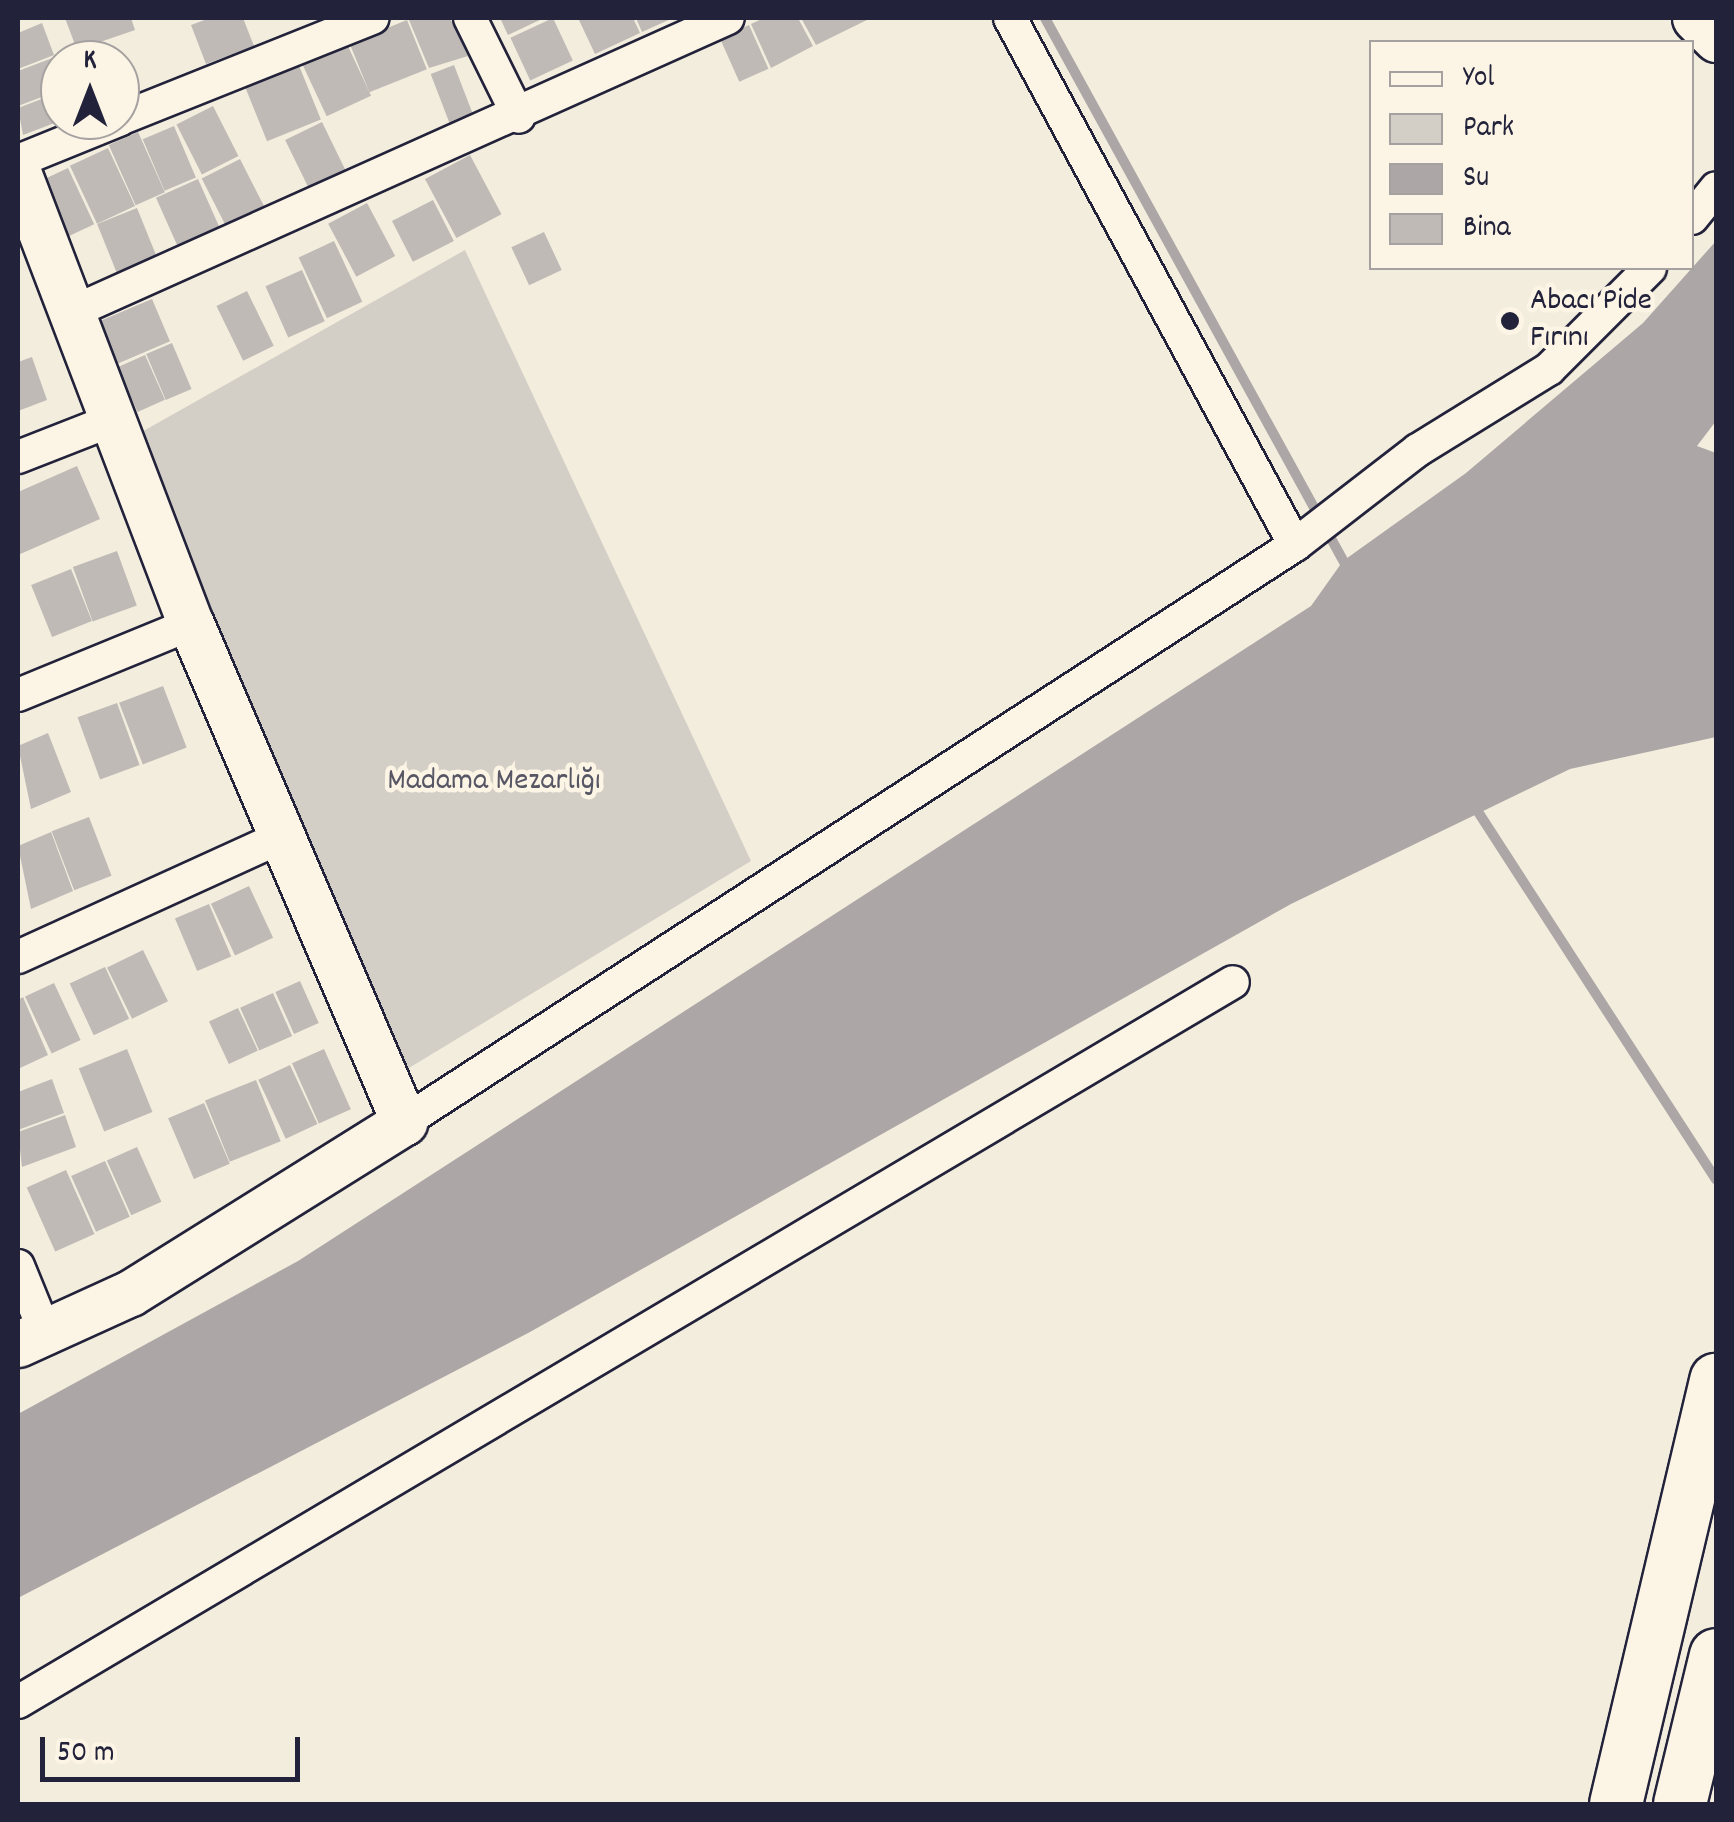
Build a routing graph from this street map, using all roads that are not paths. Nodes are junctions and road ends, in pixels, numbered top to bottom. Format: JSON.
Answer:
{"nodes":[{"id":1,"x":373,"y":18,"type":"edge"},
{"id":2,"x":470,"y":18,"type":"edge"},
{"id":3,"x":728,"y":18,"type":"edge"},
{"id":4,"x":1010,"y":18,"type":"edge"},
{"id":5,"x":1695,"y":18,"type":"edge"},
{"id":6,"x":1716,"y":39,"type":"edge"},
{"id":7,"x":140,"y":112,"type":"edge"},
{"id":8,"x":519,"y":117,"type":"junction"},
{"id":9,"x":88,"y":140,"type":"edge"},
{"id":10,"x":20,"y":183,"type":"edge"},
{"id":11,"x":1716,"y":188,"type":"edge"},
{"id":12,"x":1694,"y":216,"type":"edge"},
{"id":13,"x":1648,"y":270,"type":"edge"},
{"id":14,"x":68,"y":314,"type":"junction"},
{"id":15,"x":110,"y":421,"type":"junction"},
{"id":16,"x":18,"y":457,"type":"edge"},
{"id":17,"x":1307,"y":536,"type":"junction"},
{"id":18,"x":191,"y":624,"type":"junction"},
{"id":19,"x":18,"y":696,"type":"edge"},
{"id":20,"x":281,"y":837,"type":"junction"},
{"id":21,"x":18,"y":957,"type":"edge"},
{"id":22,"x":1233,"y":982,"type":"dead end"},
{"id":23,"x":404,"y":1122,"type":"junction"},
{"id":24,"x":18,"y":1266,"type":"edge"},
{"id":25,"x":31,"y":1338,"type":"edge"},
{"id":26,"x":1716,"y":1380,"type":"edge"},
{"id":27,"x":1716,"y":1656,"type":"edge"},
{"id":28,"x":18,"y":1702,"type":"edge"},
{"id":29,"x":1616,"y":1804,"type":"edge"},
{"id":30,"x":1680,"y":1804,"type":"edge"}],
"edges":[{"from":1,"to":7,"type":"street"},
{"from":2,"to":8,"type":"street"},
{"from":3,"to":8,"type":"street"},
{"from":4,"to":17,"type":"street"},
{"from":5,"to":6,"type":"main road"},
{"from":8,"to":14,"type":"street"},
{"from":9,"to":10,"type":"street"},
{"from":10,"to":14,"type":"main road"},
{"from":11,"to":12,"type":"street"},
{"from":13,"to":17,"type":"street"},
{"from":14,"to":15,"type":"main road"},
{"from":15,"to":16,"type":"street"},
{"from":15,"to":18,"type":"main road"},
{"from":17,"to":23,"type":"street"},
{"from":18,"to":19,"type":"street"},
{"from":18,"to":20,"type":"main road"},
{"from":20,"to":21,"type":"street"},
{"from":20,"to":23,"type":"main road"},
{"from":22,"to":28,"type":"street"},
{"from":23,"to":25,"type":"main road"},
{"from":24,"to":25,"type":"street"},
{"from":26,"to":29,"type":"main road"},
{"from":27,"to":30,"type":"main road"}]}
